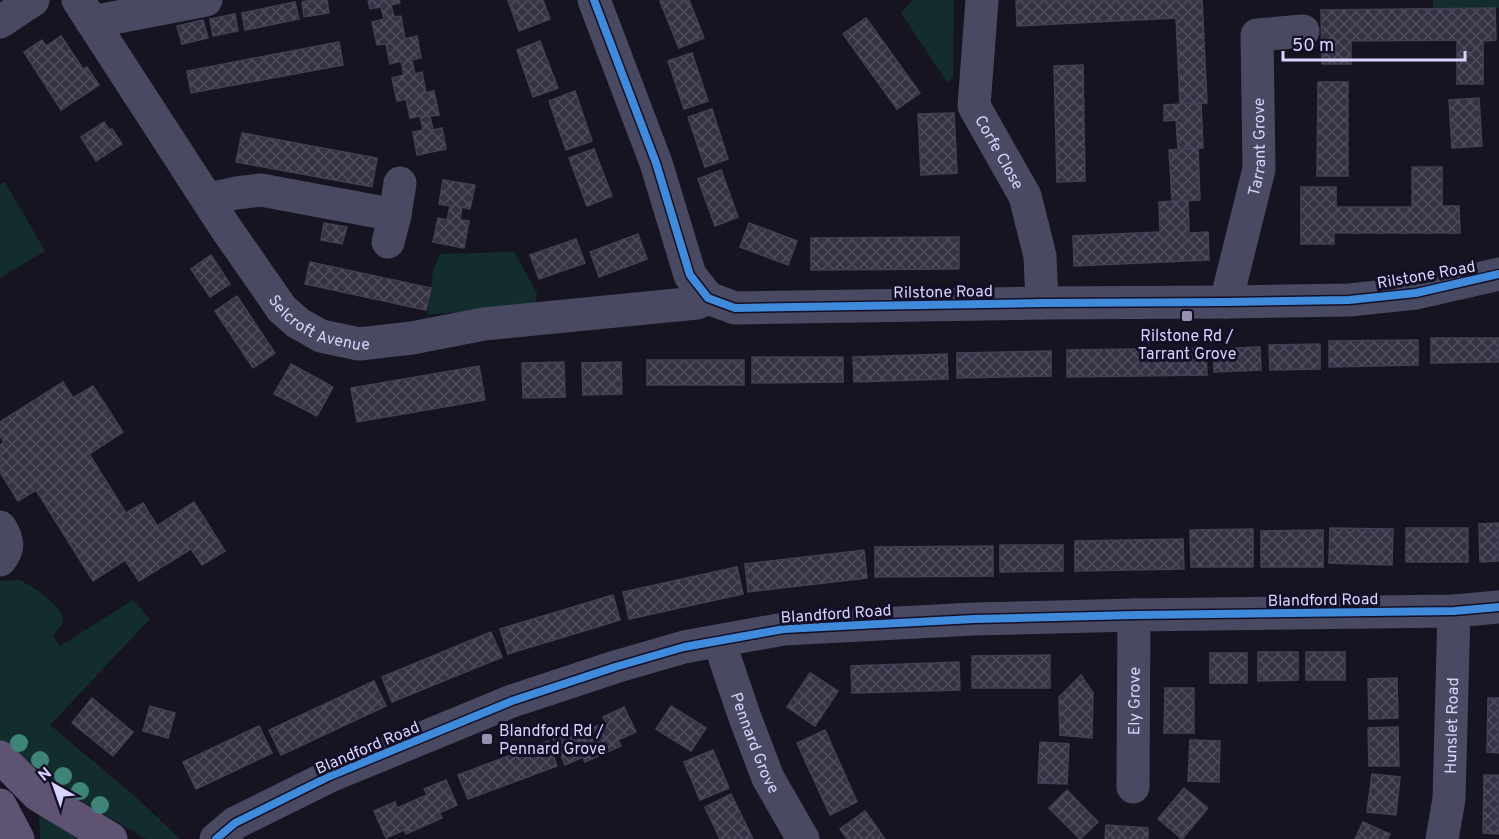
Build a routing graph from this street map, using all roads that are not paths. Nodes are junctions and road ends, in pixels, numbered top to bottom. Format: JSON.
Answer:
{"nodes":[{"id":1,"x":33,"y":0,"type":"edge"},
{"id":2,"x":206,"y":0,"type":"edge"},
{"id":3,"x":594,"y":0,"type":"edge"},
{"id":4,"x":982,"y":0,"type":"edge"},
{"id":5,"x":85,"y":11,"type":"edge"},
{"id":6,"x":0,"y":22,"type":"edge"},
{"id":7,"x":1303,"y":32,"type":"dead end"},
{"id":8,"x":208,"y":199,"type":"junction"},
{"id":9,"x":394,"y":213,"type":"dead end"},
{"id":10,"x":1499,"y":274,"type":"edge"},
{"id":11,"x":708,"y":298,"type":"junction"},
{"id":12,"x":1227,"y":302,"type":"junction"},
{"id":13,"x":1042,"y":303,"type":"junction"},
{"id":14,"x":0,"y":527,"type":"edge"},
{"id":15,"x":0,"y":560,"type":"edge"},
{"id":16,"x":1499,"y":607,"type":"edge"},
{"id":17,"x":1454,"y":611,"type":"junction"},
{"id":18,"x":1134,"y":615,"type":"junction"},
{"id":19,"x":719,"y":641,"type":"junction"},
{"id":20,"x":0,"y":757,"type":"edge"},
{"id":21,"x":1132,"y":787,"type":"dead end"},
{"id":22,"x":38,"y":795,"type":"junction"},
{"id":23,"x":0,"y":797,"type":"edge"},
{"id":24,"x":0,"y":805,"type":"edge"},
{"id":25,"x":0,"y":833,"type":"edge"},
{"id":26,"x":9,"y":839,"type":"edge"},
{"id":27,"x":18,"y":839,"type":"edge"},
{"id":28,"x":111,"y":839,"type":"edge"},
{"id":29,"x":216,"y":839,"type":"edge"},
{"id":30,"x":803,"y":839,"type":"edge"},
{"id":31,"x":1442,"y":839,"type":"edge"}],
"edges":[{"from":1,"to":6,"type":"street"},
{"from":2,"to":5,"type":"street","name":"Selcroft Avenue"},
{"from":3,"to":11,"type":"street"},
{"from":4,"to":13,"type":"street","name":"Corfe Close"},
{"from":5,"to":8,"type":"street","name":"Selcroft Avenue"},
{"from":7,"to":12,"type":"street","name":"Tarrant Grove"},
{"from":8,"to":9,"type":"street"},
{"from":8,"to":11,"type":"street","name":"Selcroft Avenue"},
{"from":10,"to":12,"type":"street","name":"Rilstone Road"},
{"from":11,"to":13,"type":"street","name":"Rilstone Road"},
{"from":12,"to":13,"type":"street","name":"Rilstone Road"},
{"from":14,"to":15,"type":"street"},
{"from":16,"to":17,"type":"street","name":"Blandford Road"},
{"from":17,"to":18,"type":"street","name":"Blandford Road"},
{"from":17,"to":31,"type":"street","name":"Hunslet Road"},
{"from":18,"to":19,"type":"street","name":"Blandford Road"},
{"from":18,"to":21,"type":"street","name":"Ely Grove"},
{"from":19,"to":29,"type":"street","name":"Blandford Road"},
{"from":19,"to":30,"type":"street","name":"Pennard Grove"},
{"from":20,"to":22,"type":"main road"},
{"from":22,"to":23,"type":"main road"},
{"from":22,"to":28,"type":"main road"},
{"from":24,"to":27,"type":"main road"},
{"from":25,"to":26,"type":"main road"}]}
